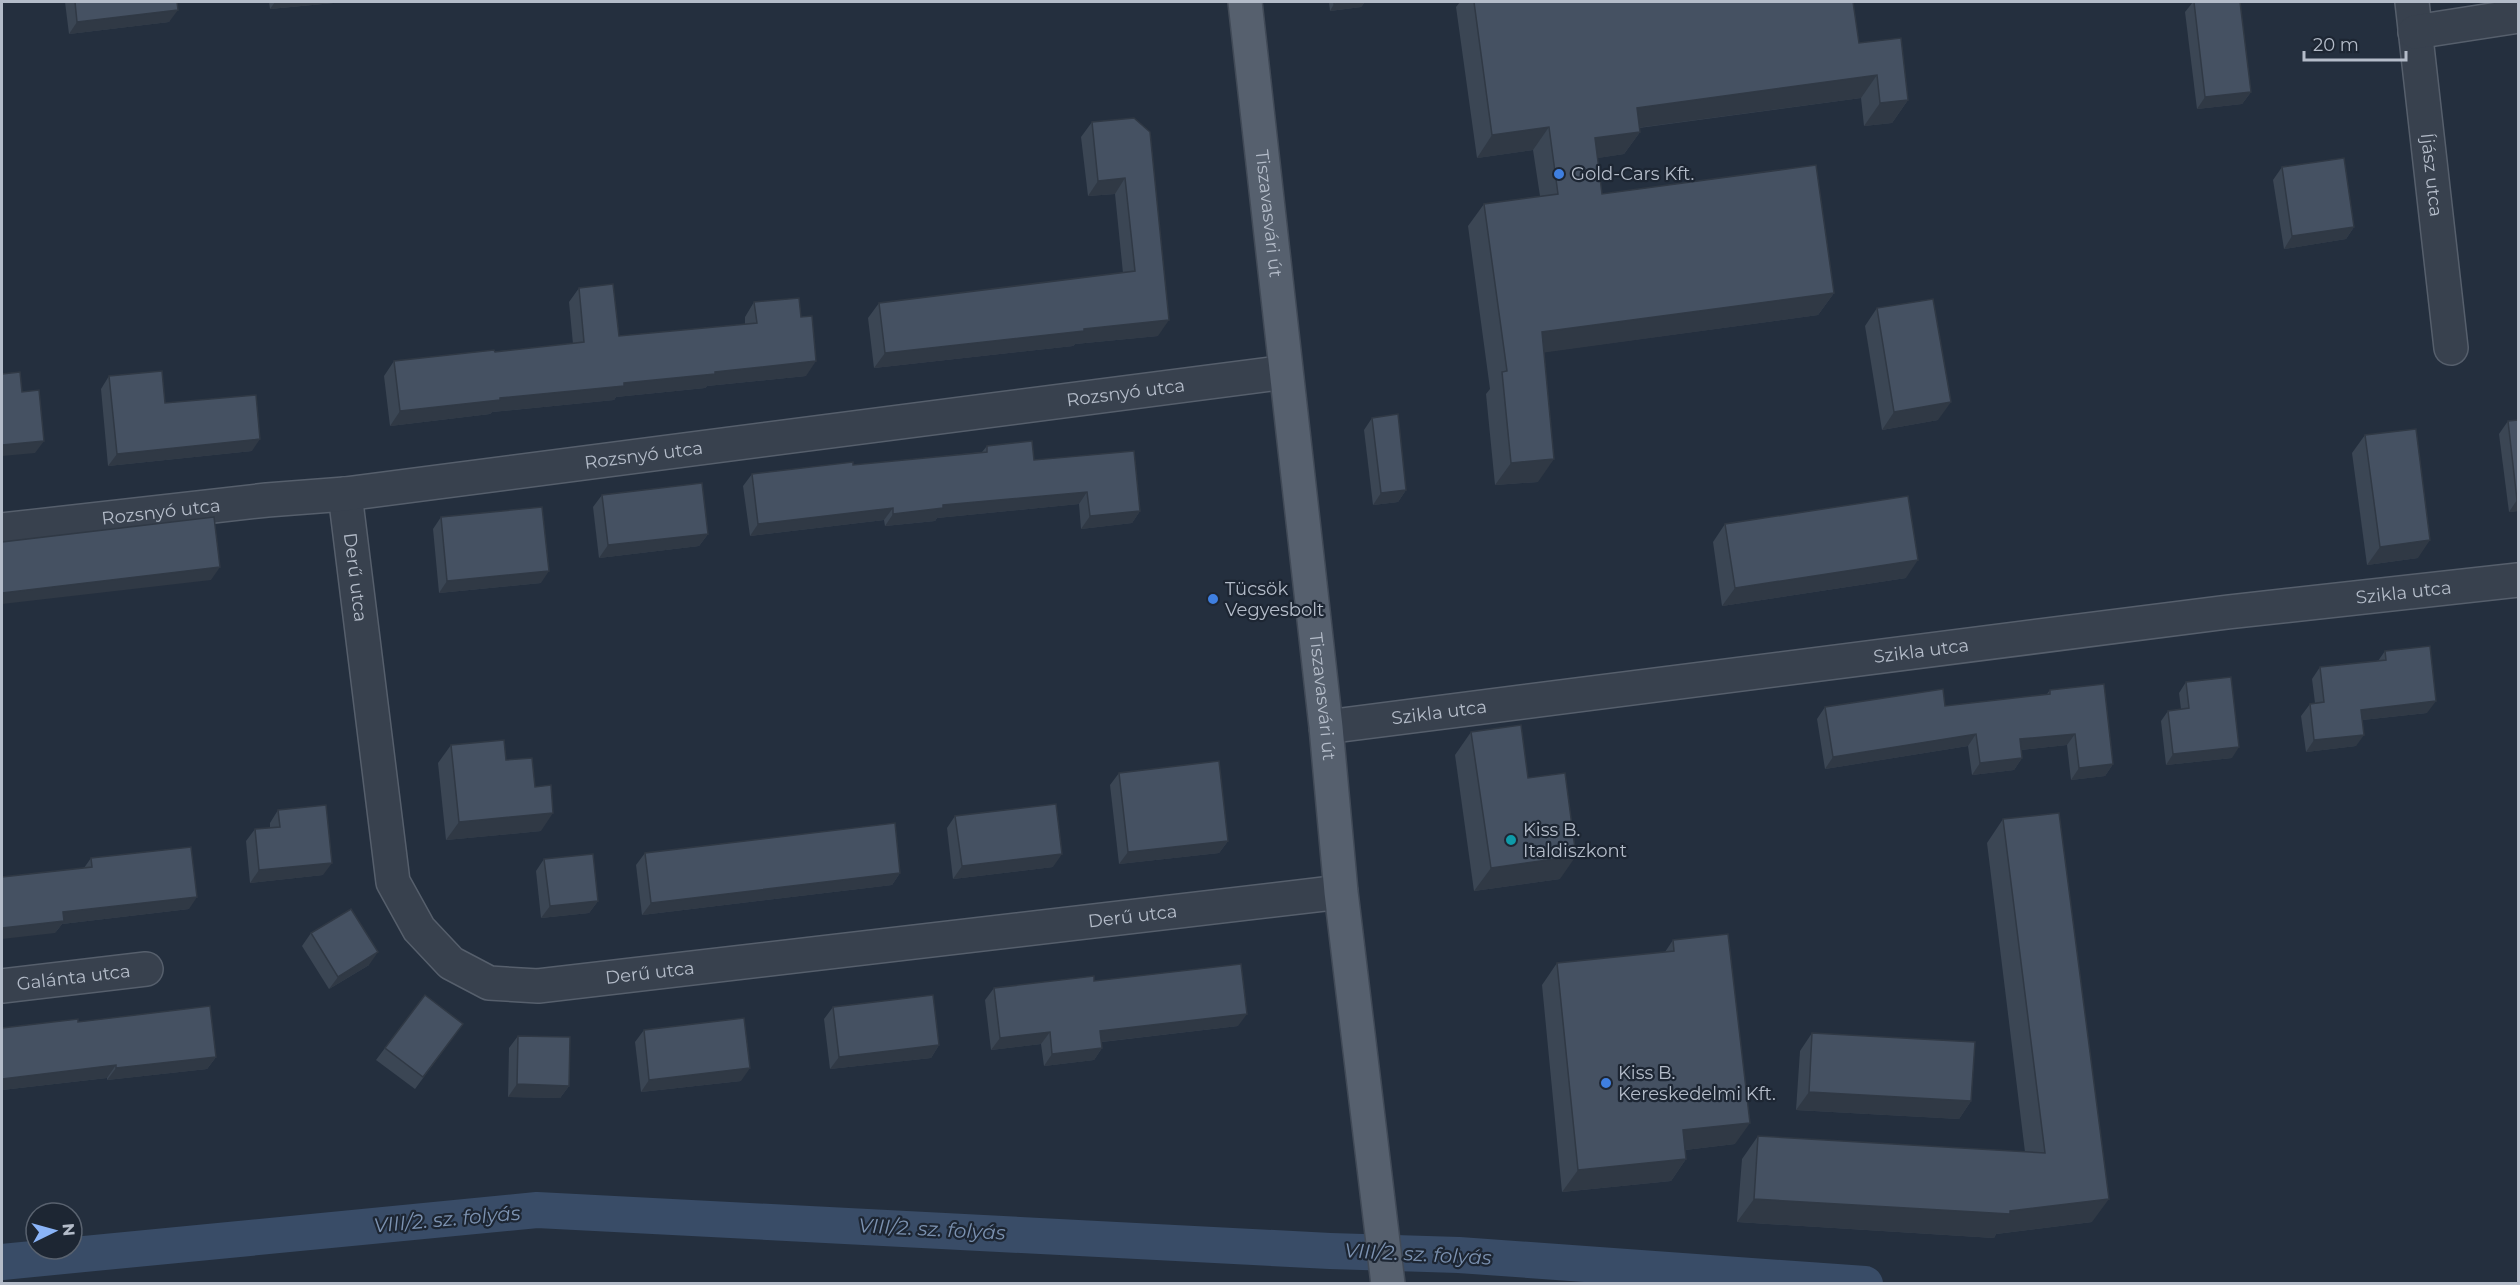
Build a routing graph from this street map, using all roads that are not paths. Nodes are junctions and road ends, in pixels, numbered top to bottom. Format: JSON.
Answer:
{"nodes":[{"id":1,"x":1245,"y":2,"type":"edge"},
{"id":2,"x":2518,"y":16,"type":"edge"},
{"id":3,"x":2414,"y":17,"type":"edge"},
{"id":4,"x":2451,"y":348,"type":"dead end"},
{"id":5,"x":1286,"y":372,"type":"junction"},
{"id":6,"x":345,"y":494,"type":"junction"},
{"id":7,"x":2,"y":530,"type":"edge"},
{"id":8,"x":2518,"y":580,"type":"edge"},
{"id":9,"x":1326,"y":727,"type":"junction"},
{"id":10,"x":1341,"y":892,"type":"junction"},
{"id":11,"x":146,"y":969,"type":"dead end"},
{"id":12,"x":2,"y":986,"type":"edge"},
{"id":13,"x":1388,"y":1280,"type":"edge"}],
"edges":[{"from":1,"to":5,"type":"main road","name":"Tiszavasvári út"},
{"from":2,"to":3,"type":"street"},
{"from":3,"to":4,"type":"street","name":"Íjász utca"},
{"from":5,"to":6,"type":"street","name":"Rozsnyó utca"},
{"from":5,"to":9,"type":"main road","name":"Tiszavasvári út"},
{"from":6,"to":7,"type":"street","name":"Rozsnyó utca"},
{"from":6,"to":10,"type":"street","name":"Derű utca"},
{"from":8,"to":9,"type":"street","name":"Szikla utca"},
{"from":9,"to":10,"type":"main road","name":"Tiszavasvári út"},
{"from":10,"to":13,"type":"main road","name":"Tiszavasvári út"},
{"from":11,"to":12,"type":"street","name":"Galánta utca"}]}
